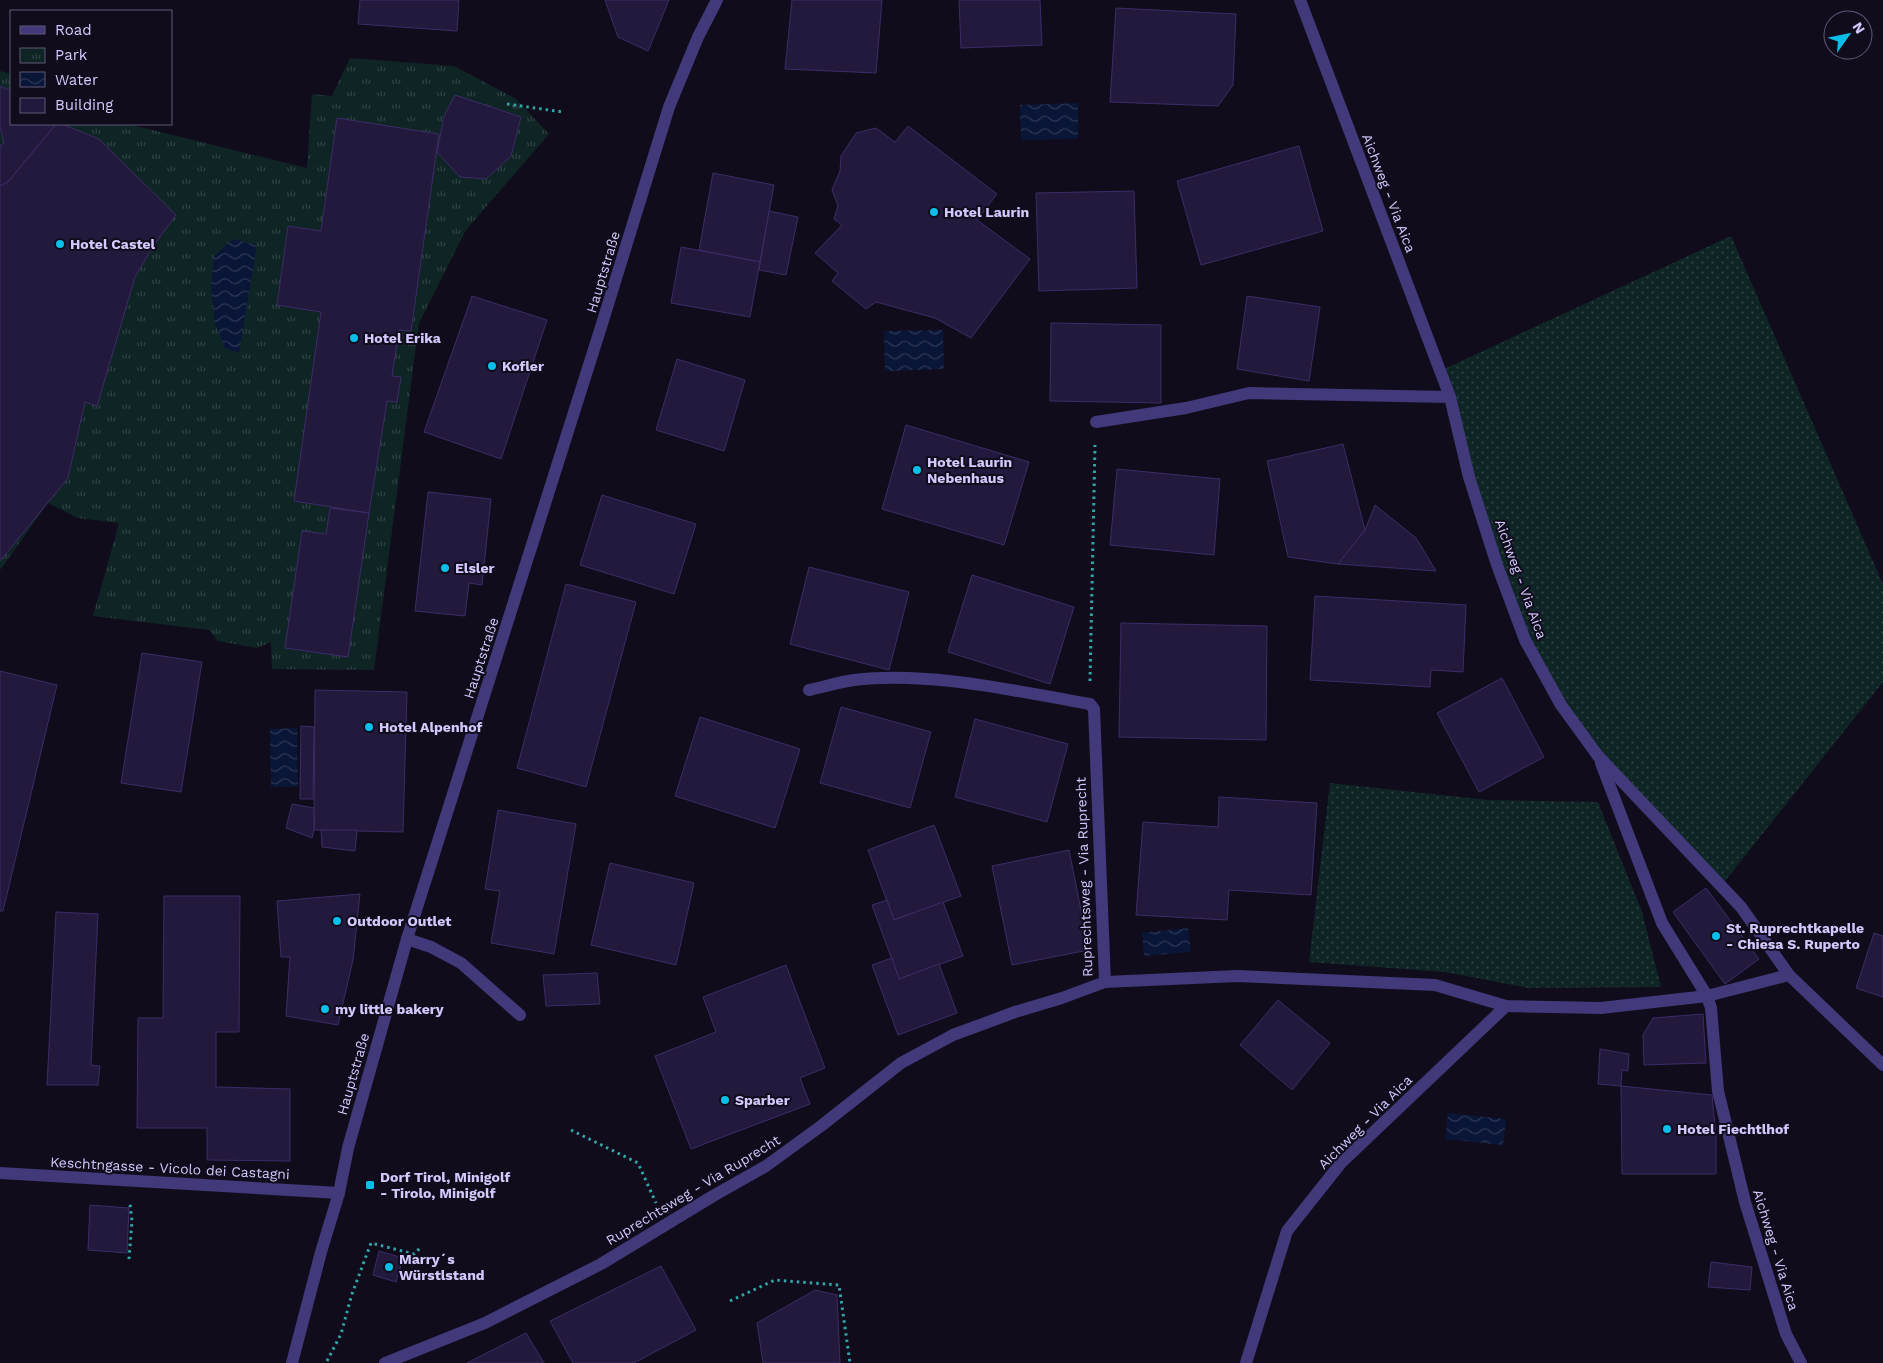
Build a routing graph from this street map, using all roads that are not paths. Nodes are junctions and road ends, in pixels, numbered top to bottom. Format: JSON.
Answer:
{"nodes":[{"id":1,"x":717,"y":0,"type":"edge"},
{"id":2,"x":1300,"y":0,"type":"edge"},
{"id":3,"x":1450,"y":397,"type":"junction"},
{"id":4,"x":1096,"y":422,"type":"road end"},
{"id":5,"x":809,"y":690,"type":"dead end"},
{"id":6,"x":1598,"y":756,"type":"junction"},
{"id":7,"x":406,"y":939,"type":"junction"},
{"id":8,"x":1789,"y":975,"type":"junction"},
{"id":9,"x":1104,"y":982,"type":"junction"},
{"id":10,"x":1708,"y":996,"type":"junction"},
{"id":11,"x":1506,"y":1006,"type":"junction"},
{"id":12,"x":520,"y":1015,"type":"dead end"},
{"id":13,"x":1883,"y":1065,"type":"edge"},
{"id":14,"x":0,"y":1173,"type":"edge"},
{"id":15,"x":339,"y":1193,"type":"junction"},
{"id":16,"x":292,"y":1363,"type":"edge"},
{"id":17,"x":385,"y":1363,"type":"edge"},
{"id":18,"x":1246,"y":1363,"type":"edge"},
{"id":19,"x":1801,"y":1363,"type":"edge"}],
"edges":[{"from":1,"to":7,"type":"street","name":"Hauptstraße"},
{"from":2,"to":3,"type":"street","name":"Aichweg - Via Aica"},
{"from":3,"to":4,"type":"street"},
{"from":3,"to":6,"type":"street","name":"Aichweg - Via Aica"},
{"from":5,"to":9,"type":"street","name":"Ruprechtsweg - Via Ruprecht"},
{"from":6,"to":8,"type":"street","name":"Aichweg - Via Aica"},
{"from":6,"to":10,"type":"street","name":"Aichweg - Via Aica"},
{"from":7,"to":12,"type":"street"},
{"from":7,"to":15,"type":"street","name":"Hauptstraße"},
{"from":8,"to":10,"type":"street"},
{"from":8,"to":13,"type":"street","name":"Aichweg - Via Aica"},
{"from":9,"to":11,"type":"street"},
{"from":9,"to":17,"type":"street","name":"Ruprechtsweg - Via Ruprecht"},
{"from":10,"to":11,"type":"street"},
{"from":10,"to":19,"type":"street","name":"Aichweg - Via Aica"},
{"from":11,"to":18,"type":"street","name":"Aichweg - Via Aica"},
{"from":14,"to":15,"type":"street","name":"Keschtngasse - Vicolo dei Castagni"},
{"from":15,"to":16,"type":"street","name":"Hauptstraße"}]}
